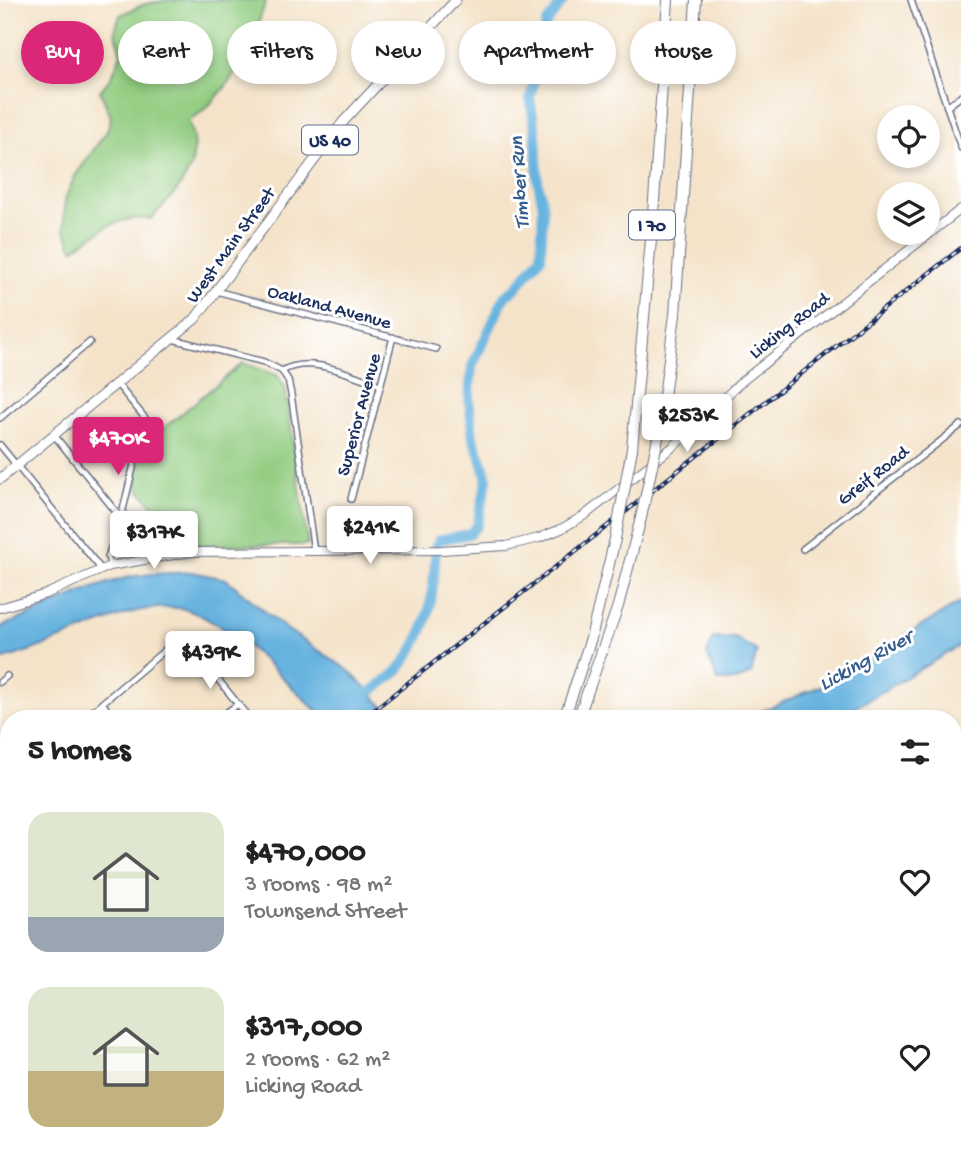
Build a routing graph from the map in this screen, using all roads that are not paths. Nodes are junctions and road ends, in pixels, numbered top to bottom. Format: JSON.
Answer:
{"nodes":[{"id":1,"x":456,"y":0,"type":"edge"},
{"id":2,"x":668,"y":0,"type":"edge"},
{"id":3,"x":696,"y":0,"type":"edge"},
{"id":4,"x":911,"y":0,"type":"edge"},
{"id":5,"x":961,"y":96,"type":"edge"},
{"id":6,"x":947,"y":107,"type":"junction"},
{"id":7,"x":961,"y":148,"type":"edge"},
{"id":8,"x":961,"y":209,"type":"edge"},
{"id":9,"x":216,"y":290,"type":"junction"},
{"id":10,"x":393,"y":337,"type":"junction"},
{"id":11,"x":172,"y":339,"type":"junction"},
{"id":12,"x":90,"y":342,"type":"dead end"},
{"id":13,"x":436,"y":349,"type":"dead end"},
{"id":14,"x":282,"y":372,"type":"junction"},
{"id":15,"x":117,"y":384,"type":"junction"},
{"id":16,"x":381,"y":386,"type":"junction"},
{"id":17,"x":0,"y":418,"type":"edge"},
{"id":18,"x":961,"y":425,"type":"edge"},
{"id":19,"x":54,"y":435,"type":"junction"},
{"id":20,"x":0,"y":445,"type":"edge"},
{"id":21,"x":16,"y":465,"type":"junction"},
{"id":22,"x":0,"y":479,"type":"edge"},
{"id":23,"x":351,"y":499,"type":"dead end"},
{"id":24,"x":121,"y":518,"type":"junction"},
{"id":25,"x":803,"y":549,"type":"dead end"},
{"id":26,"x":314,"y":551,"type":"junction"},
{"id":27,"x":106,"y":567,"type":"junction"},
{"id":28,"x":0,"y":608,"type":"edge"},
{"id":29,"x":7,"y":676,"type":"dead end"},
{"id":30,"x":0,"y":681,"type":"edge"},
{"id":31,"x":103,"y":704,"type":"junction"},
{"id":32,"x":238,"y":704,"type":"junction"},
{"id":33,"x":95,"y":710,"type":"edge"},
{"id":34,"x":107,"y":710,"type":"edge"},
{"id":35,"x":230,"y":710,"type":"edge"},
{"id":36,"x":243,"y":710,"type":"edge"},
{"id":37,"x":567,"y":710,"type":"edge"},
{"id":38,"x":581,"y":710,"type":"edge"}],
"edges":[{"from":1,"to":9,"type":"main road","name":"West Main Street","number":"US 40"},
{"from":2,"to":37,"type":"highway","number":"I 70","bridge":true},
{"from":3,"to":38,"type":"highway","number":"I 70","bridge":true},
{"from":4,"to":6,"type":"street"},
{"from":5,"to":6,"type":"street"},
{"from":6,"to":7,"type":"street"},
{"from":8,"to":26,"type":"street","name":"Licking Road"},
{"from":9,"to":10,"type":"street","name":"Oakland Avenue"},
{"from":9,"to":11,"type":"main road","name":"West Main Street","number":"US 40"},
{"from":10,"to":13,"type":"street","name":"Oakland Avenue"},
{"from":10,"to":16,"type":"street","name":"Superior Avenue"},
{"from":11,"to":14,"type":"street"},
{"from":11,"to":15,"type":"main road","name":"West Main Street","number":"US 40"},
{"from":12,"to":17,"type":"street"},
{"from":14,"to":16,"type":"street"},
{"from":14,"to":26,"type":"street"},
{"from":15,"to":19,"type":"main road","name":"West Main Street","number":"US 40"},
{"from":15,"to":24,"type":"street"},
{"from":16,"to":23,"type":"street","name":"Superior Avenue"},
{"from":18,"to":25,"type":"street","name":"Greif Road"},
{"from":19,"to":21,"type":"main road","name":"West Main Street","number":"US 40"},
{"from":19,"to":24,"type":"street"},
{"from":20,"to":21,"type":"street"},
{"from":21,"to":22,"type":"main road","name":"West Main Street","number":"US 40"},
{"from":21,"to":27,"type":"street"},
{"from":24,"to":27,"type":"street"},
{"from":26,"to":27,"type":"street","name":"Licking Road"},
{"from":27,"to":28,"type":"street","name":"Licking Road"},
{"from":29,"to":30,"type":"street"},
{"from":31,"to":32,"type":"street"},
{"from":31,"to":33,"type":"street"},
{"from":31,"to":34,"type":"street"},
{"from":32,"to":35,"type":"street"},
{"from":32,"to":36,"type":"street"}]}
